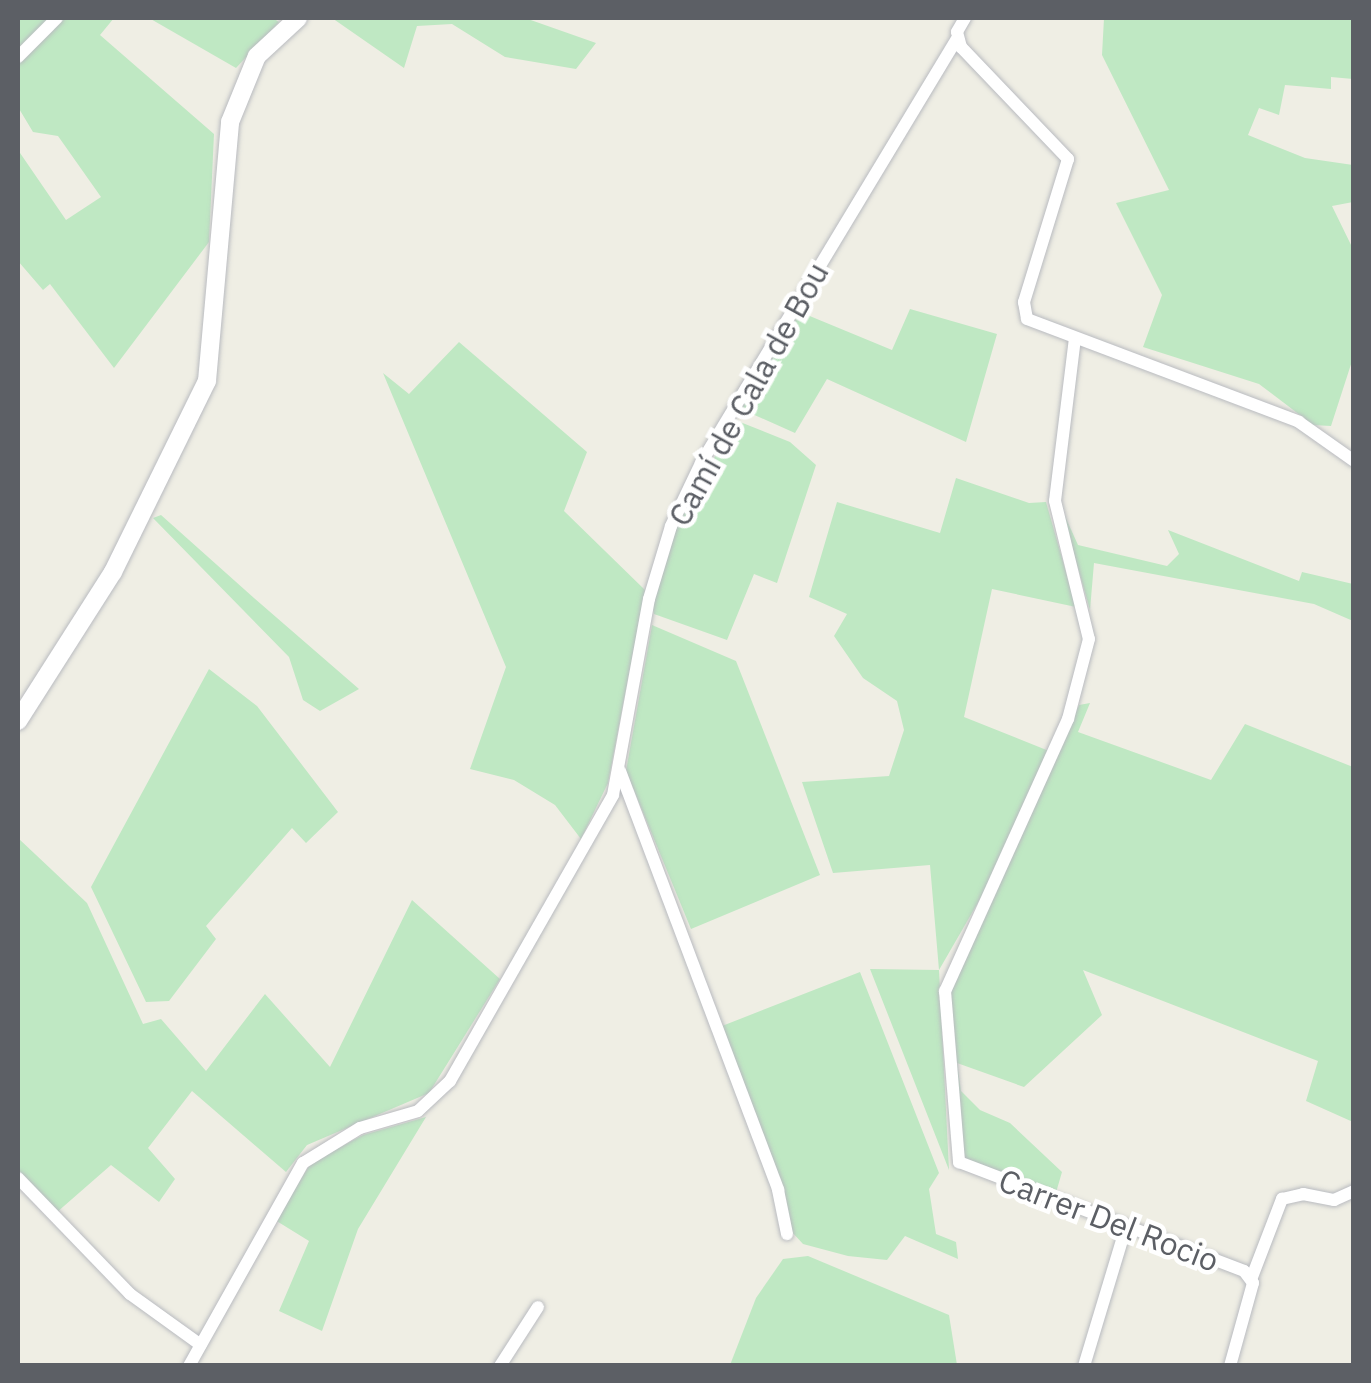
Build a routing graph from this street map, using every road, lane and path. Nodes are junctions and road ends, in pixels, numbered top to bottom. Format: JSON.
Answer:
{"nodes":[{"id":1,"x":57,"y":18,"type":"edge"},
{"id":2,"x":964,"y":18,"type":"edge"},
{"id":3,"x":290,"y":20,"type":"edge"},
{"id":4,"x":957,"y":38,"type":"junction"},
{"id":5,"x":18,"y":56,"type":"edge"},
{"id":6,"x":1075,"y":338,"type":"junction"},
{"id":7,"x":1354,"y":461,"type":"edge"},
{"id":8,"x":18,"y":721,"type":"edge"},
{"id":9,"x":620,"y":770,"type":"junction"},
{"id":10,"x":18,"y":1178,"type":"edge"},
{"id":11,"x":1354,"y":1190,"type":"edge"},
{"id":12,"x":1126,"y":1228,"type":"junction"},
{"id":13,"x":787,"y":1234,"type":"dead end"},
{"id":14,"x":1253,"y":1280,"type":"junction"},
{"id":15,"x":538,"y":1307,"type":"dead end"},
{"id":16,"x":201,"y":1344,"type":"junction"},
{"id":17,"x":189,"y":1366,"type":"edge"},
{"id":18,"x":500,"y":1366,"type":"edge"},
{"id":19,"x":1084,"y":1366,"type":"edge"},
{"id":20,"x":1230,"y":1366,"type":"edge"}],
"edges":[{"from":1,"to":5,"type":"street"},
{"from":2,"to":4,"type":"street","name":"Camí de Cala de Bou"},
{"from":3,"to":8,"type":"street"},
{"from":4,"to":6,"type":"street"},
{"from":4,"to":9,"type":"street","name":"Camí de Cala de Bou"},
{"from":6,"to":7,"type":"street"},
{"from":6,"to":12,"type":"street","name":"Carrer Del Rocio"},
{"from":9,"to":13,"type":"street"},
{"from":9,"to":16,"type":"street","name":"Camí de Cala de Bou"},
{"from":10,"to":16,"type":"street"},
{"from":11,"to":14,"type":"street"},
{"from":12,"to":14,"type":"street","name":"Carrer Del Rocio"},
{"from":12,"to":19,"type":"street"},
{"from":14,"to":20,"type":"street"},
{"from":15,"to":18,"type":"street"},
{"from":16,"to":17,"type":"street","name":"Camí de Cala de Bou"}]}
